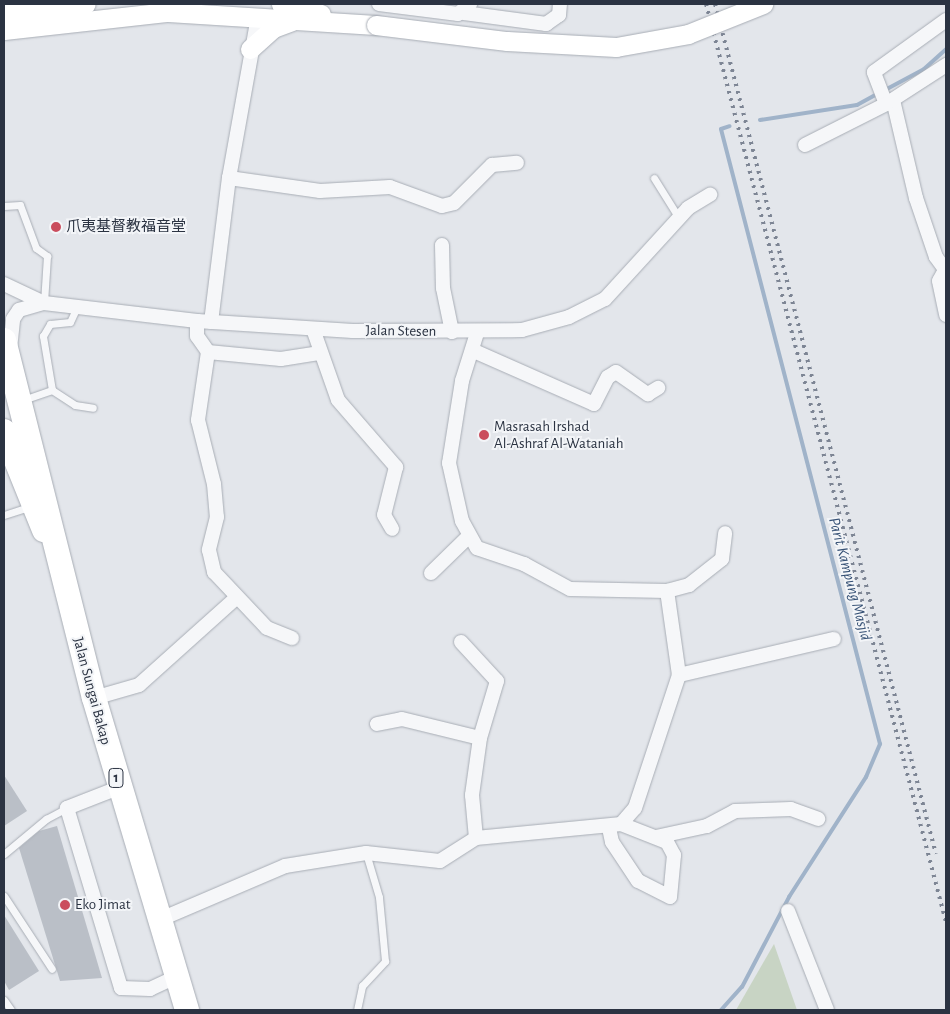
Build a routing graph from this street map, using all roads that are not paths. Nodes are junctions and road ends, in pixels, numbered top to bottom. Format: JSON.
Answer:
{"nodes":[{"id":1,"x":86,"y":4,"type":"edge"},
{"id":2,"x":282,"y":4,"type":"edge"},
{"id":3,"x":379,"y":4,"type":"edge"},
{"id":4,"x":560,"y":4,"type":"edge"},
{"id":5,"x":763,"y":4,"type":"edge"},
{"id":6,"x":467,"y":8,"type":"edge"},
{"id":7,"x":253,"y":10,"type":"edge"},
{"id":8,"x":4,"y":12,"type":"edge"},
{"id":9,"x":229,"y":14,"type":"junction"},
{"id":10,"x":295,"y":20,"type":"junction"},
{"id":11,"x":946,"y":20,"type":"edge"},
{"id":12,"x":343,"y":21,"type":"junction"},
{"id":13,"x":4,"y":30,"type":"edge"},
{"id":14,"x":250,"y":49,"type":"junction"},
{"id":15,"x":946,"y":65,"type":"edge"},
{"id":16,"x":884,"y":96,"type":"junction"},
{"id":17,"x":804,"y":145,"type":"dead end"},
{"id":18,"x":517,"y":163,"type":"dead end"},
{"id":19,"x":229,"y":178,"type":"junction"},
{"id":20,"x":654,"y":178,"type":"dead end"},
{"id":21,"x":710,"y":195,"type":"dead end"},
{"id":22,"x":4,"y":206,"type":"edge"},
{"id":23,"x":679,"y":218,"type":"junction"},
{"id":24,"x":442,"y":245,"type":"dead end"},
{"id":25,"x":945,"y":272,"type":"edge"},
{"id":26,"x":4,"y":284,"type":"edge"},
{"id":27,"x":44,"y":303,"type":"junction"},
{"id":28,"x":77,"y":307,"type":"junction"},
{"id":29,"x":946,"y":316,"type":"edge"},
{"id":30,"x":197,"y":321,"type":"junction"},
{"id":31,"x":211,"y":322,"type":"junction"},
{"id":32,"x":313,"y":328,"type":"junction"},
{"id":33,"x":452,"y":332,"type":"junction"},
{"id":34,"x":477,"y":333,"type":"junction"},
{"id":35,"x":6,"y":349,"type":"edge"},
{"id":36,"x":474,"y":351,"type":"junction"},
{"id":37,"x":208,"y":352,"type":"junction"},
{"id":38,"x":319,"y":353,"type":"junction"},
{"id":39,"x":658,"y":388,"type":"dead end"},
{"id":40,"x":52,"y":390,"type":"junction"},
{"id":41,"x":21,"y":401,"type":"junction"},
{"id":42,"x":93,"y":408,"type":"dead end"},
{"id":43,"x":15,"y":441,"type":"edge"},
{"id":44,"x":33,"y":493,"type":"junction"},
{"id":45,"x":4,"y":515,"type":"edge"},
{"id":46,"x":392,"y":529,"type":"dead end"},
{"id":47,"x":725,"y":533,"type":"dead end"},
{"id":48,"x":468,"y":538,"type":"junction"},
{"id":49,"x":431,"y":573,"type":"dead end"},
{"id":50,"x":667,"y":591,"type":"junction"},
{"id":51,"x":235,"y":599,"type":"junction"},
{"id":52,"x":292,"y":638,"type":"dead end"},
{"id":53,"x":834,"y":639,"type":"dead end"},
{"id":54,"x":461,"y":642,"type":"dead end"},
{"id":55,"x":679,"y":675,"type":"junction"},
{"id":56,"x":94,"y":698,"type":"junction"},
{"id":57,"x":377,"y":724,"type":"dead end"},
{"id":58,"x":480,"y":738,"type":"junction"},
{"id":59,"x":118,"y":788,"type":"junction"},
{"id":60,"x":68,"y":808,"type":"junction"},
{"id":61,"x":818,"y":819,"type":"dead end"},
{"id":62,"x":615,"y":826,"type":"junction"},
{"id":63,"x":476,"y":838,"type":"junction"},
{"id":64,"x":655,"y":838,"type":"junction"},
{"id":65,"x":366,"y":853,"type":"junction"},
{"id":66,"x":4,"y":854,"type":"edge"},
{"id":67,"x":4,"y":896,"type":"edge"},
{"id":68,"x":788,"y":911,"type":"dead end"},
{"id":69,"x":161,"y":919,"type":"junction"},
{"id":70,"x":52,"y":969,"type":"dead end"},
{"id":71,"x":176,"y":976,"type":"junction"},
{"id":72,"x":4,"y":1000,"type":"edge"},
{"id":73,"x":11,"y":1010,"type":"edge"},
{"id":74,"x":187,"y":1010,"type":"edge"},
{"id":75,"x":357,"y":1010,"type":"edge"},
{"id":76,"x":827,"y":1010,"type":"edge"}],
"edges":[{"from":1,"to":8,"type":"street"},
{"from":2,"to":12,"type":"street"},
{"from":3,"to":6,"type":"street"},
{"from":4,"to":6,"type":"street"},
{"from":5,"to":12,"type":"street","bridge":true},
{"from":7,"to":9,"type":"street"},
{"from":7,"to":10,"type":"street"},
{"from":7,"to":14,"type":"street"},
{"from":9,"to":13,"type":"street"},
{"from":9,"to":14,"type":"street"},
{"from":10,"to":12,"type":"street"},
{"from":10,"to":14,"type":"street"},
{"from":11,"to":16,"type":"street"},
{"from":14,"to":19,"type":"street"},
{"from":15,"to":16,"type":"street"},
{"from":16,"to":17,"type":"street"},
{"from":16,"to":25,"type":"street"},
{"from":18,"to":19,"type":"street"},
{"from":19,"to":31,"type":"street"},
{"from":20,"to":23,"type":"lane"},
{"from":21,"to":23,"type":"street","name":"Jalan Stesen"},
{"from":22,"to":27,"type":"lane"},
{"from":23,"to":34,"type":"street","name":"Jalan Stesen"},
{"from":24,"to":33,"type":"street"},
{"from":25,"to":29,"type":"street"},
{"from":26,"to":27,"type":"street","name":"Jalan Stesen"},
{"from":27,"to":28,"type":"street","name":"Jalan Stesen"},
{"from":27,"to":35,"type":"street","name":"Jalan Stesen"},
{"from":28,"to":30,"type":"street","name":"Jalan Stesen"},
{"from":28,"to":40,"type":"lane"},
{"from":30,"to":31,"type":"street","name":"Jalan Stesen"},
{"from":30,"to":37,"type":"street"},
{"from":31,"to":32,"type":"street","name":"Jalan Stesen"},
{"from":32,"to":33,"type":"street","name":"Jalan Stesen"},
{"from":32,"to":38,"type":"street"},
{"from":33,"to":34,"type":"street","name":"Jalan Stesen"},
{"from":34,"to":36,"type":"street"},
{"from":35,"to":41,"type":"highway","name":"Jalan Sungai Bakap","number":"1"},
{"from":36,"to":39,"type":"street"},
{"from":36,"to":48,"type":"street"},
{"from":37,"to":38,"type":"street"},
{"from":37,"to":51,"type":"street"},
{"from":38,"to":46,"type":"street"},
{"from":40,"to":41,"type":"lane"},
{"from":40,"to":42,"type":"lane"},
{"from":41,"to":43,"type":"highway","name":"Jalan Sungai Bakap","number":"1"},
{"from":43,"to":44,"type":"highway","name":"Jalan Sungai Bakap","number":"1"},
{"from":44,"to":45,"type":"lane"},
{"from":44,"to":56,"type":"highway","name":"Jalan Sungai Bakap","number":"1"},
{"from":47,"to":50,"type":"street"},
{"from":48,"to":49,"type":"street"},
{"from":48,"to":50,"type":"street"},
{"from":50,"to":55,"type":"street"},
{"from":51,"to":52,"type":"street"},
{"from":51,"to":56,"type":"street"},
{"from":53,"to":55,"type":"street"},
{"from":54,"to":58,"type":"street"},
{"from":55,"to":62,"type":"street"},
{"from":56,"to":59,"type":"highway","name":"Jalan Sungai Bakap","number":"1"},
{"from":57,"to":58,"type":"street"},
{"from":58,"to":63,"type":"street"},
{"from":59,"to":60,"type":"street"},
{"from":59,"to":69,"type":"highway","name":"Jalan Sungai Bakap","number":"1"},
{"from":60,"to":66,"type":"lane"},
{"from":60,"to":71,"type":"street"},
{"from":61,"to":64,"type":"street"},
{"from":62,"to":63,"type":"street"},
{"from":62,"to":64,"type":"street"},
{"from":62,"to":64,"type":"street"},
{"from":63,"to":65,"type":"street"},
{"from":65,"to":69,"type":"street"},
{"from":65,"to":75,"type":"lane"},
{"from":67,"to":70,"type":"lane"},
{"from":68,"to":76,"type":"street"},
{"from":69,"to":71,"type":"highway","name":"Jalan Sungai Bakap","number":"1"},
{"from":71,"to":74,"type":"highway","name":"Jalan Sungai Bakap","number":"1"},
{"from":72,"to":73,"type":"lane"}]}
